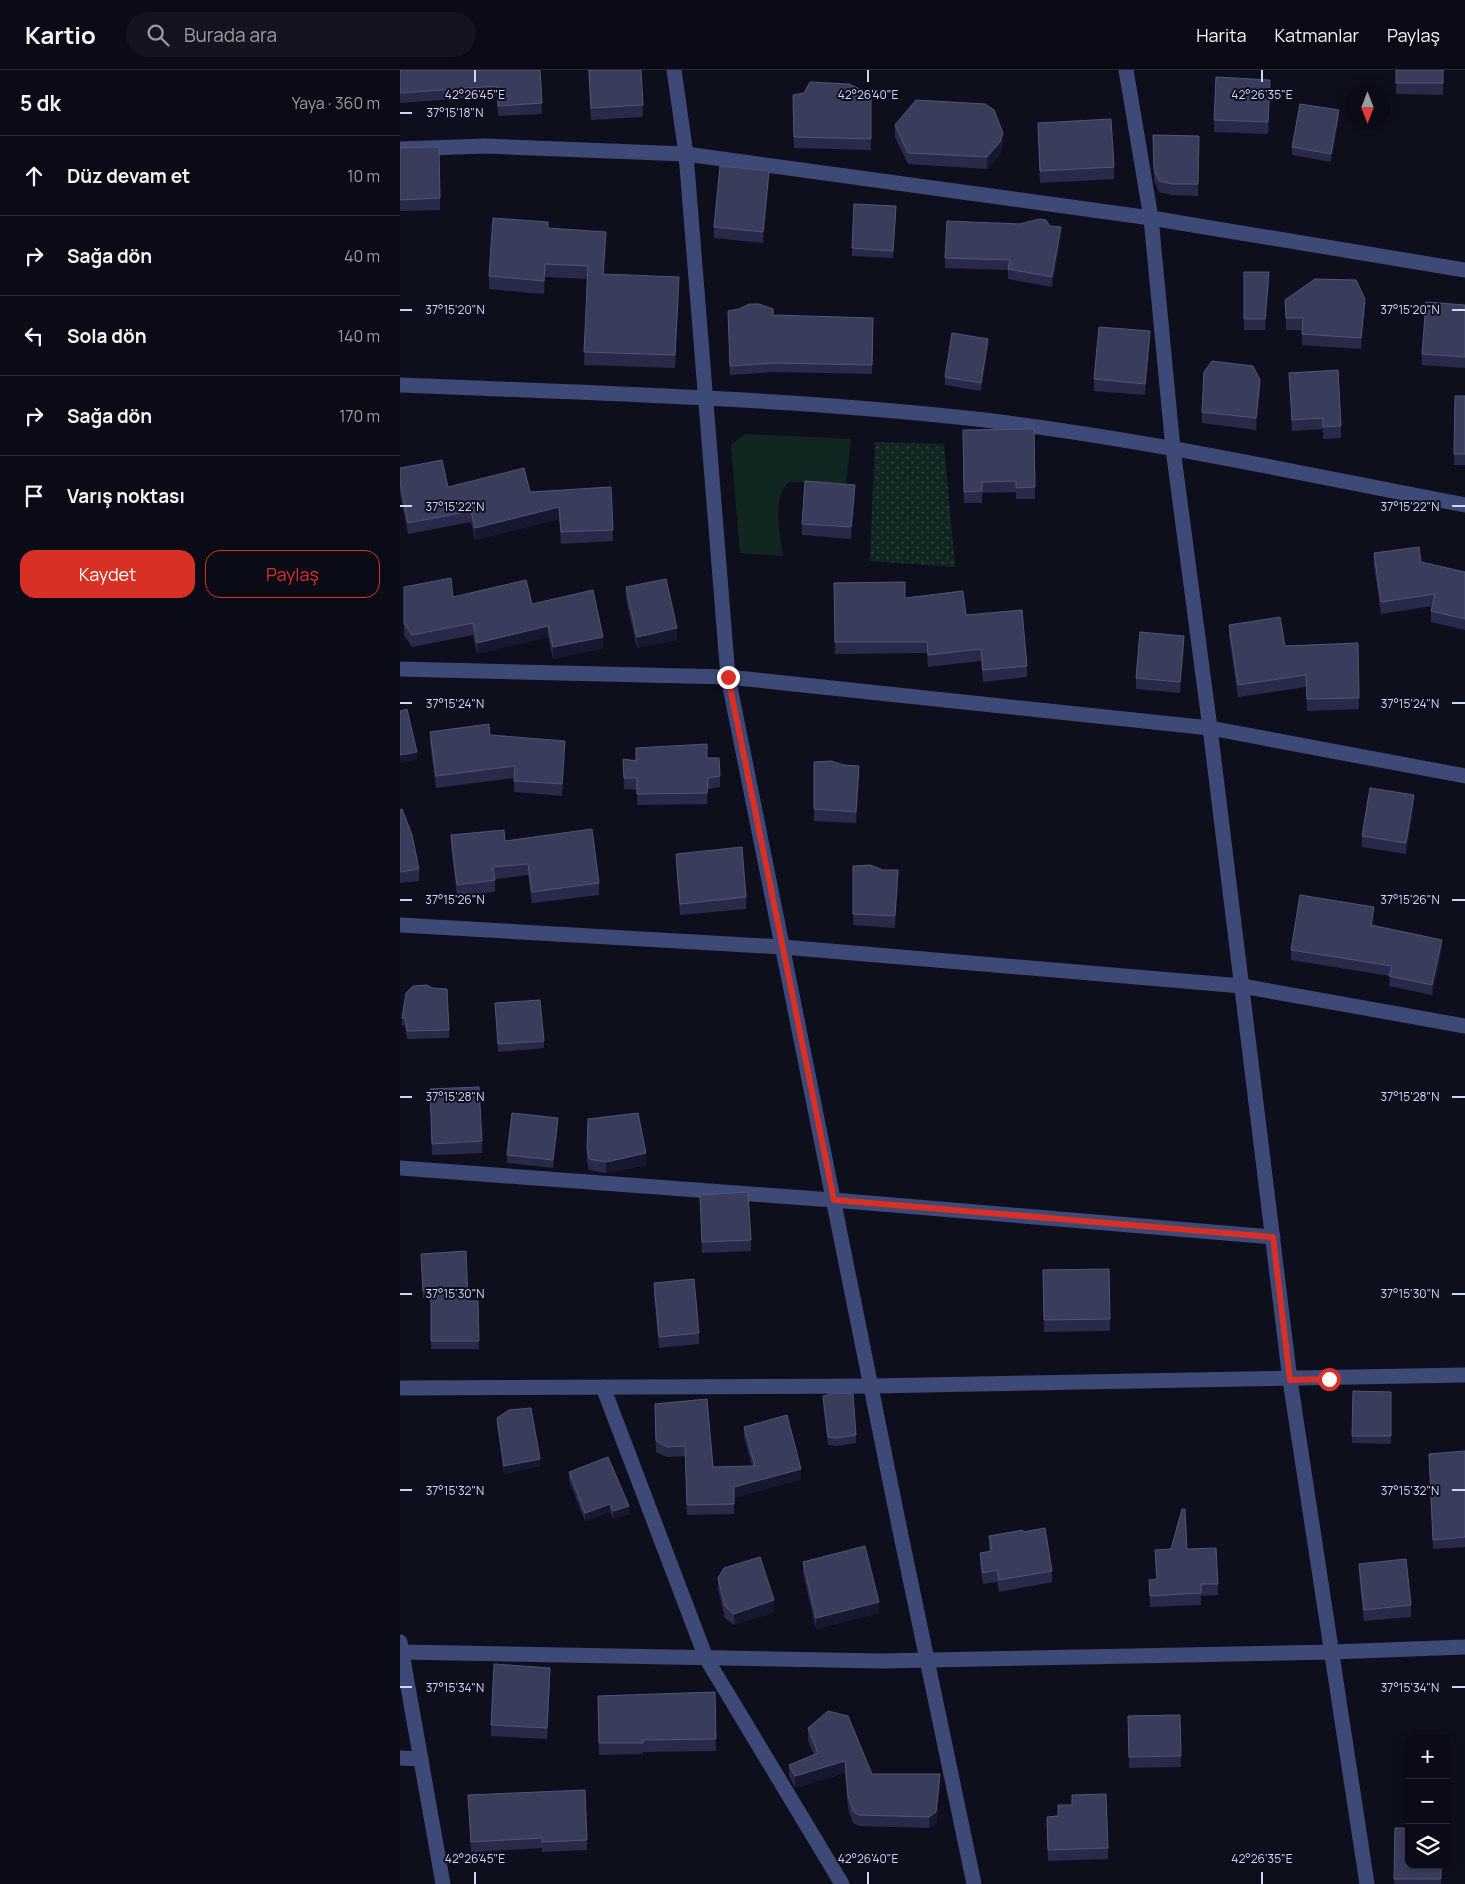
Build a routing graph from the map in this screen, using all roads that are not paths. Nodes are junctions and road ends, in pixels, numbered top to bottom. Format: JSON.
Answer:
{"nodes":[{"id":1,"x":674,"y":70,"type":"edge"},
{"id":2,"x":1126,"y":70,"type":"edge"},
{"id":3,"x":400,"y":149,"type":"edge"},
{"id":4,"x":686,"y":154,"type":"junction"},
{"id":5,"x":1151,"y":218,"type":"junction"},
{"id":6,"x":1465,"y":270,"type":"edge"},
{"id":7,"x":400,"y":385,"type":"edge"},
{"id":8,"x":707,"y":398,"type":"junction"},
{"id":9,"x":1173,"y":448,"type":"junction"},
{"id":10,"x":1465,"y":505,"type":"edge"},
{"id":11,"x":400,"y":669,"type":"edge"},
{"id":12,"x":728,"y":677,"type":"junction"},
{"id":13,"x":1210,"y":728,"type":"junction"},
{"id":14,"x":1465,"y":776,"type":"edge"},
{"id":15,"x":400,"y":925,"type":"edge"},
{"id":16,"x":782,"y":947,"type":"junction"},
{"id":17,"x":1242,"y":986,"type":"junction"},
{"id":18,"x":1465,"y":1026,"type":"edge"},
{"id":19,"x":400,"y":1168,"type":"edge"},
{"id":20,"x":834,"y":1200,"type":"junction"},
{"id":21,"x":1273,"y":1237,"type":"junction"},
{"id":22,"x":1465,"y":1375,"type":"edge"},
{"id":23,"x":1290,"y":1380,"type":"junction"},
{"id":24,"x":871,"y":1386,"type":"junction"},
{"id":25,"x":603,"y":1387,"type":"junction"},
{"id":26,"x":400,"y":1388,"type":"edge"},
{"id":27,"x":1465,"y":1647,"type":"edge"},
{"id":28,"x":401,"y":1649,"type":"edge"},
{"id":29,"x":1332,"y":1652,"type":"junction"},
{"id":30,"x":706,"y":1658,"type":"junction"},
{"id":31,"x":928,"y":1661,"type":"junction"},
{"id":32,"x":400,"y":1758,"type":"edge"},
{"id":33,"x":421,"y":1759,"type":"junction"},
{"id":34,"x":443,"y":1884,"type":"edge"},
{"id":35,"x":842,"y":1884,"type":"edge"},
{"id":36,"x":974,"y":1884,"type":"edge"},
{"id":37,"x":1367,"y":1884,"type":"edge"}],
"edges":[{"from":1,"to":4,"type":"street"},
{"from":2,"to":5,"type":"street"},
{"from":3,"to":4,"type":"street"},
{"from":4,"to":5,"type":"street"},
{"from":4,"to":8,"type":"street"},
{"from":5,"to":6,"type":"street"},
{"from":5,"to":9,"type":"street"},
{"from":7,"to":8,"type":"street"},
{"from":8,"to":9,"type":"street"},
{"from":8,"to":12,"type":"street"},
{"from":9,"to":10,"type":"street"},
{"from":9,"to":13,"type":"street"},
{"from":11,"to":12,"type":"street"},
{"from":12,"to":13,"type":"street"},
{"from":12,"to":16,"type":"street"},
{"from":13,"to":14,"type":"street"},
{"from":13,"to":17,"type":"street"},
{"from":15,"to":16,"type":"street"},
{"from":16,"to":17,"type":"street"},
{"from":16,"to":20,"type":"street"},
{"from":17,"to":18,"type":"street"},
{"from":17,"to":21,"type":"street"},
{"from":19,"to":20,"type":"street"},
{"from":20,"to":21,"type":"street"},
{"from":20,"to":24,"type":"street"},
{"from":21,"to":23,"type":"street"},
{"from":22,"to":23,"type":"street"},
{"from":23,"to":24,"type":"street"},
{"from":23,"to":29,"type":"street"},
{"from":24,"to":25,"type":"street"},
{"from":24,"to":31,"type":"street"},
{"from":25,"to":26,"type":"street"},
{"from":25,"to":30,"type":"street"},
{"from":27,"to":29,"type":"street"},
{"from":28,"to":30,"type":"street"},
{"from":28,"to":33,"type":"street"},
{"from":29,"to":31,"type":"street"},
{"from":29,"to":37,"type":"street"},
{"from":30,"to":31,"type":"street"},
{"from":30,"to":35,"type":"street"},
{"from":31,"to":36,"type":"street"},
{"from":32,"to":33,"type":"street"},
{"from":33,"to":34,"type":"street"}]}
